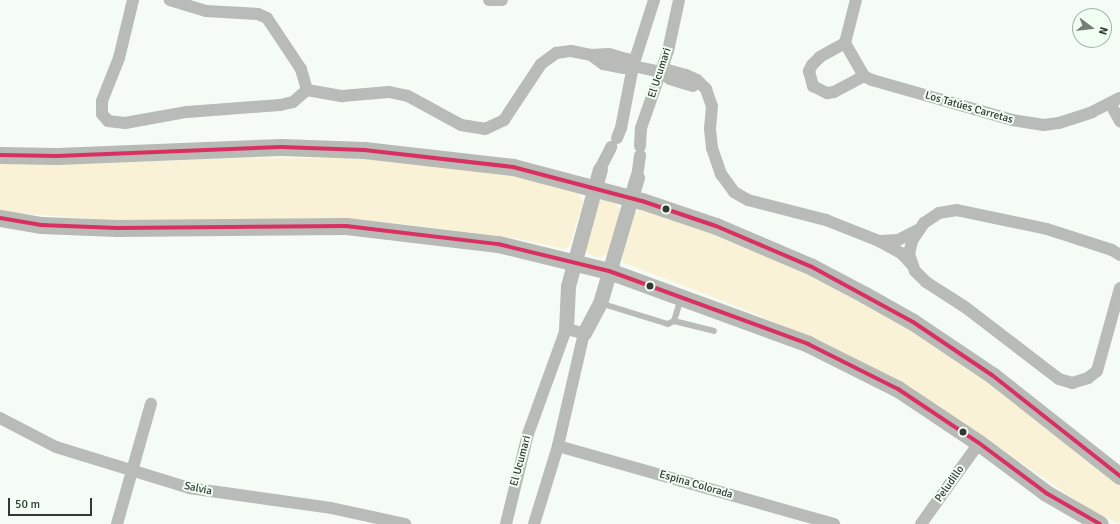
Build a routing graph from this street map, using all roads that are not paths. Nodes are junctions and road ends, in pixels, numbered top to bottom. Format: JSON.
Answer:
{"nodes":[{"id":1,"x":133,"y":0,"type":"edge"},
{"id":2,"x":170,"y":0,"type":"edge"},
{"id":3,"x":490,"y":0,"type":"edge"},
{"id":4,"x":502,"y":0,"type":"edge"},
{"id":5,"x":654,"y":0,"type":"edge"},
{"id":6,"x":680,"y":0,"type":"edge"},
{"id":7,"x":856,"y":0,"type":"edge"},
{"id":8,"x":844,"y":43,"type":"junction"},
{"id":9,"x":633,"y":66,"type":"junction"},
{"id":10,"x":661,"y":72,"type":"junction"},
{"id":11,"x":864,"y":76,"type":"junction"},
{"id":12,"x":307,"y":90,"type":"junction"},
{"id":13,"x":1115,"y":100,"type":"edge"},
{"id":14,"x":1120,"y":121,"type":"edge"},
{"id":15,"x":0,"y":156,"type":"edge"},
{"id":16,"x":600,"y":169,"type":"joint"},
{"id":17,"x":637,"y":177,"type":"joint"},
{"id":18,"x":594,"y":189,"type":"junction"},
{"id":19,"x":631,"y":198,"type":"junction"},
{"id":20,"x":0,"y":218,"type":"edge"},
{"id":21,"x":918,"y":230,"type":"junction"},
{"id":22,"x":879,"y":241,"type":"junction"},
{"id":23,"x":1120,"y":255,"type":"edge"},
{"id":24,"x":573,"y":262,"type":"junction"},
{"id":25,"x":913,"y":266,"type":"junction"},
{"id":26,"x":609,"y":271,"type":"junction"},
{"id":27,"x":1120,"y":288,"type":"edge"},
{"id":28,"x":681,"y":297,"type":"junction"},
{"id":29,"x":600,"y":303,"type":"junction"},
{"id":30,"x":674,"y":321,"type":"junction"},
{"id":31,"x":566,"y":330,"type":"junction"},
{"id":32,"x":714,"y":331,"type":"dead end"},
{"id":33,"x":584,"y":334,"type":"junction"},
{"id":34,"x":151,"y":404,"type":"dead end"},
{"id":35,"x":0,"y":418,"type":"edge"},
{"id":36,"x":978,"y":443,"type":"junction"},
{"id":37,"x":558,"y":446,"type":"junction"},
{"id":38,"x":131,"y":472,"type":"junction"},
{"id":39,"x":1120,"y":476,"type":"edge"},
{"id":40,"x":117,"y":524,"type":"edge"},
{"id":41,"x":405,"y":524,"type":"edge"},
{"id":42,"x":506,"y":524,"type":"edge"},
{"id":43,"x":534,"y":524,"type":"edge"},
{"id":44,"x":834,"y":524,"type":"edge"},
{"id":45,"x":921,"y":524,"type":"edge"},
{"id":46,"x":1100,"y":524,"type":"edge"}],
"edges":[{"from":1,"to":12,"type":"street"},
{"from":2,"to":12,"type":"street"},
{"from":3,"to":4,"type":"street"},
{"from":5,"to":9,"type":"street"},
{"from":6,"to":10,"type":"street","name":"El Ucumari"},
{"from":7,"to":8,"type":"street"},
{"from":8,"to":11,"type":"street"},
{"from":8,"to":11,"type":"street"},
{"from":9,"to":10,"type":"street"},
{"from":9,"to":12,"type":"street"},
{"from":9,"to":16,"type":"street"},
{"from":10,"to":17,"type":"street","name":"El Ucumari"},
{"from":10,"to":22,"type":"street"},
{"from":11,"to":13,"type":"street","name":"Los Tatúes Carretas"},
{"from":13,"to":14,"type":"street","name":"Los Tatúes Carretas"},
{"from":15,"to":18,"type":"main road"},
{"from":16,"to":18,"type":"street"},
{"from":17,"to":19,"type":"street"},
{"from":18,"to":19,"type":"main road"},
{"from":18,"to":24,"type":"street"},
{"from":19,"to":26,"type":"street"},
{"from":19,"to":39,"type":"main road"},
{"from":20,"to":24,"type":"main road"},
{"from":21,"to":22,"type":"street"},
{"from":21,"to":23,"type":"street"},
{"from":21,"to":25,"type":"street"},
{"from":22,"to":25,"type":"street"},
{"from":24,"to":26,"type":"main road"},
{"from":24,"to":31,"type":"street"},
{"from":25,"to":27,"type":"street"},
{"from":26,"to":28,"type":"main road"},
{"from":26,"to":29,"type":"street"},
{"from":28,"to":30,"type":"lane"},
{"from":28,"to":36,"type":"main road"},
{"from":29,"to":30,"type":"lane"},
{"from":29,"to":33,"type":"street"},
{"from":30,"to":32,"type":"lane"},
{"from":31,"to":33,"type":"street"},
{"from":31,"to":42,"type":"street","name":"El Ucumari"},
{"from":33,"to":37,"type":"street"},
{"from":34,"to":38,"type":"street"},
{"from":35,"to":38,"type":"street","name":"Salvia"},
{"from":36,"to":45,"type":"street","name":"Peludillo"},
{"from":36,"to":46,"type":"main road"},
{"from":37,"to":43,"type":"street"},
{"from":37,"to":44,"type":"street","name":"Espina Colorada"},
{"from":38,"to":40,"type":"street"},
{"from":38,"to":41,"type":"street","name":"Salvia"}]}
